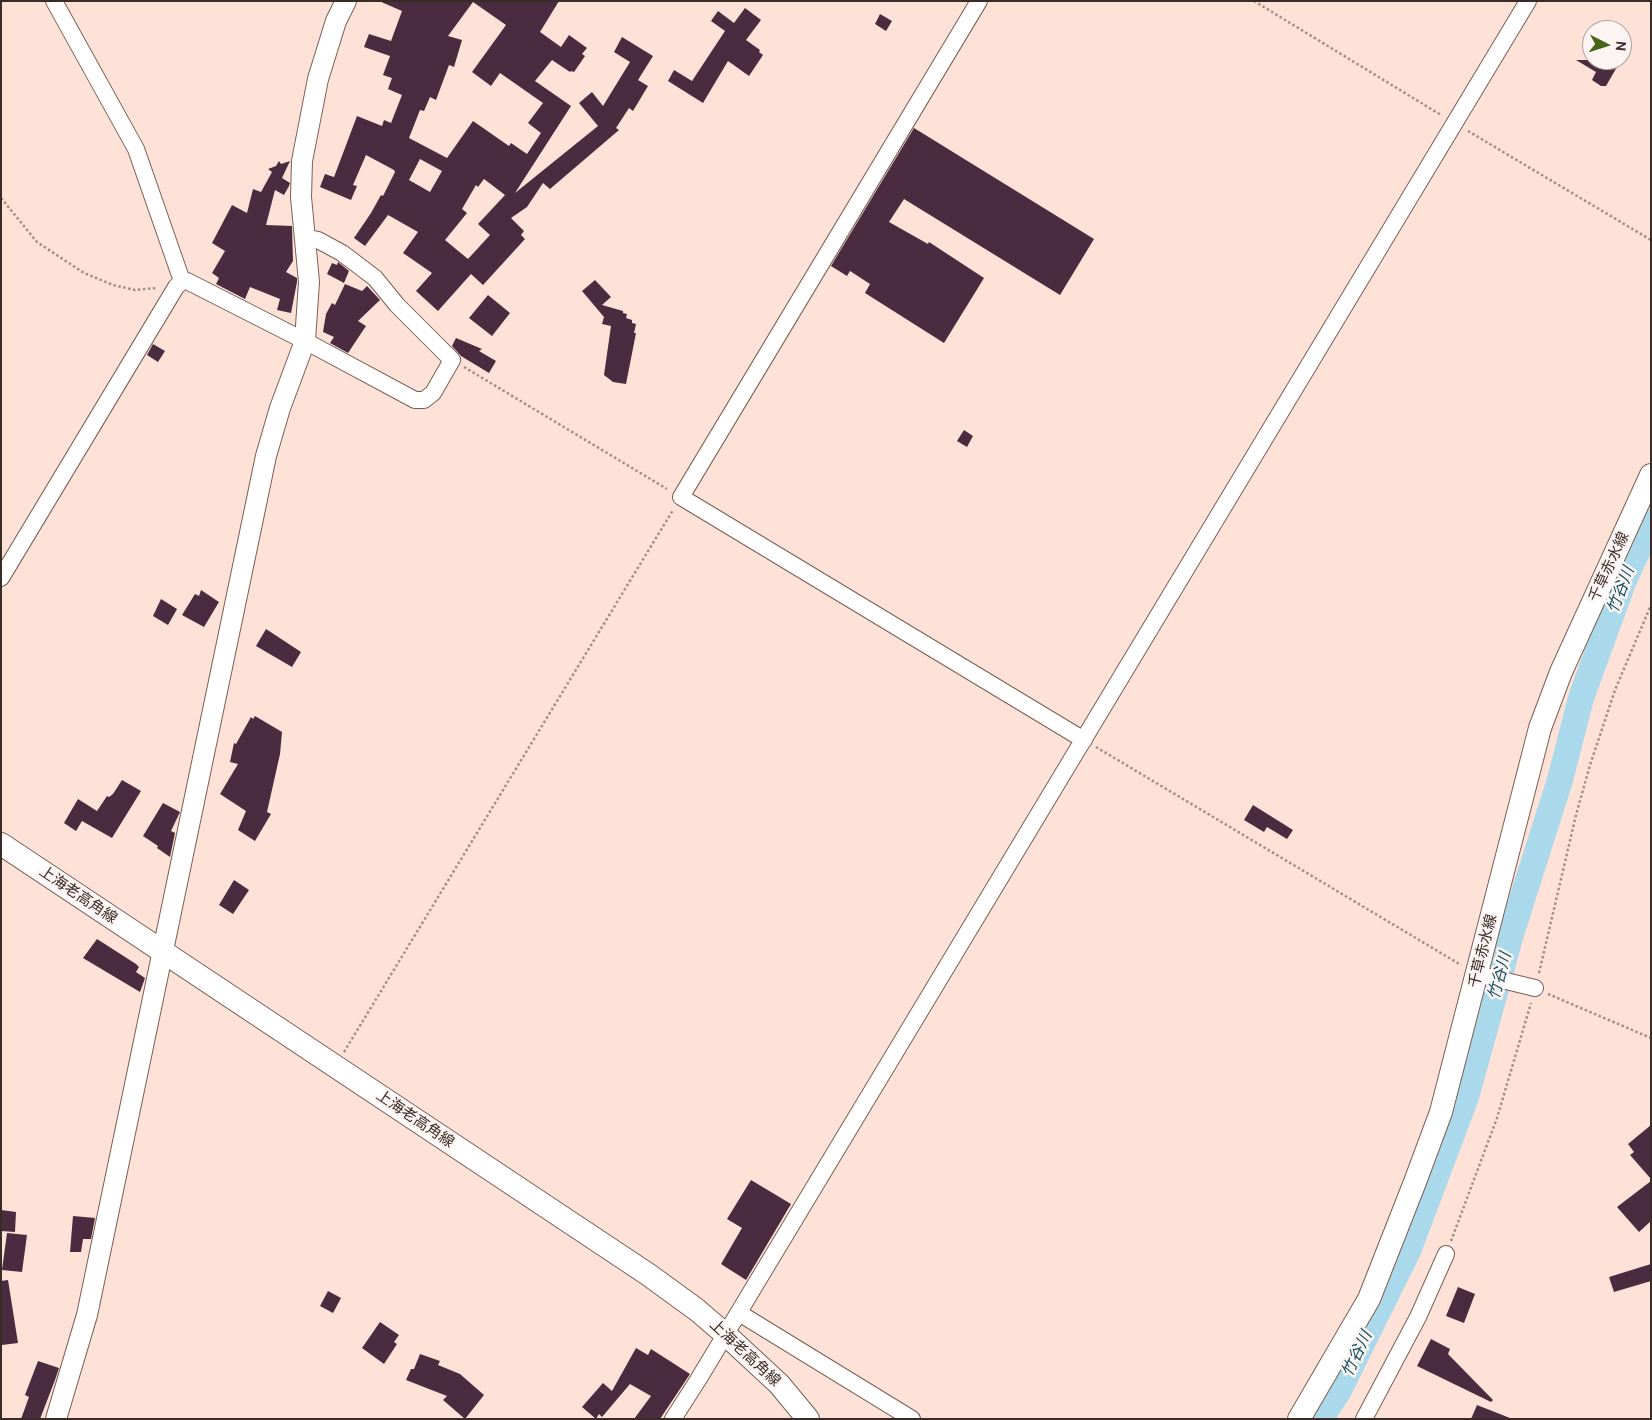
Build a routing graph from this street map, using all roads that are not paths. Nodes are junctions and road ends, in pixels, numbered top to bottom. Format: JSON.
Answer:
{"nodes":[{"id":1,"x":54,"y":1,"type":"edge"},
{"id":2,"x":346,"y":1,"type":"edge"},
{"id":3,"x":979,"y":1,"type":"edge"},
{"id":4,"x":1528,"y":1,"type":"edge"},
{"id":5,"x":304,"y":237,"type":"junction"},
{"id":6,"x":179,"y":284,"type":"junction"},
{"id":7,"x":305,"y":342,"type":"junction"},
{"id":8,"x":1651,"y":475,"type":"edge"},
{"id":9,"x":1,"y":578,"type":"edge"},
{"id":10,"x":1084,"y":740,"type":"junction"},
{"id":11,"x":1,"y":844,"type":"edge"},
{"id":12,"x":164,"y":952,"type":"junction"},
{"id":13,"x":1477,"y":974,"type":"junction"},
{"id":14,"x":1535,"y":988,"type":"road end"},
{"id":15,"x":1446,"y":1254,"type":"road end"},
{"id":16,"x":738,"y":1313,"type":"junction"},
{"id":17,"x":725,"y":1334,"type":"junction"},
{"id":18,"x":56,"y":1419,"type":"edge"},
{"id":19,"x":672,"y":1419,"type":"edge"},
{"id":20,"x":808,"y":1419,"type":"edge"},
{"id":21,"x":912,"y":1419,"type":"edge"},
{"id":22,"x":1299,"y":1419,"type":"edge"},
{"id":23,"x":1364,"y":1419,"type":"edge"}],
"edges":[{"from":1,"to":6,"type":"street"},
{"from":2,"to":5,"type":"street"},
{"from":3,"to":10,"type":"street"},
{"from":4,"to":10,"type":"street"},
{"from":5,"to":7,"type":"street"},
{"from":5,"to":7,"type":"street"},
{"from":6,"to":7,"type":"street"},
{"from":6,"to":9,"type":"street"},
{"from":7,"to":12,"type":"street"},
{"from":8,"to":13,"type":"main road","name":"千草赤水線"},
{"from":10,"to":16,"type":"street"},
{"from":11,"to":12,"type":"main road","name":"上海老高角線"},
{"from":12,"to":17,"type":"main road","name":"上海老高角線"},
{"from":12,"to":18,"type":"street"},
{"from":13,"to":14,"type":"street"},
{"from":13,"to":22,"type":"main road","name":"千草赤水線"},
{"from":15,"to":23,"type":"street"},
{"from":16,"to":17,"type":"street"},
{"from":16,"to":21,"type":"street"},
{"from":17,"to":19,"type":"street"},
{"from":17,"to":20,"type":"main road","name":"上海老高角線"}]}
